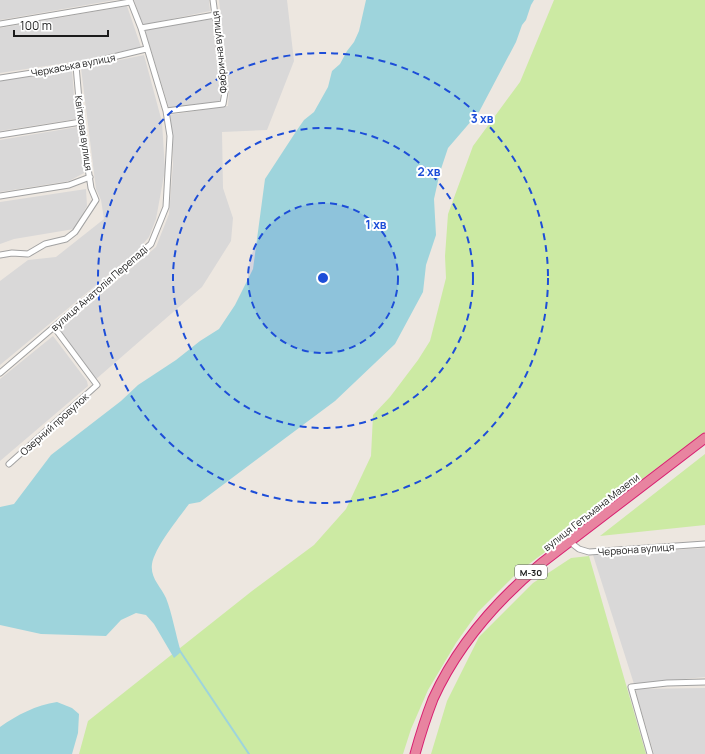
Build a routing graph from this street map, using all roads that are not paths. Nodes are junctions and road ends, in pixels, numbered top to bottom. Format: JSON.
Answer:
{"nodes":[{"id":1,"x":213,"y":0,"type":"edge"},
{"id":2,"x":130,"y":1,"type":"edge"},
{"id":3,"x":215,"y":15,"type":"junction"},
{"id":4,"x":0,"y":24,"type":"edge"},
{"id":5,"x":141,"y":28,"type":"junction"},
{"id":6,"x":146,"y":49,"type":"junction"},
{"id":7,"x":76,"y":66,"type":"junction"},
{"id":8,"x":0,"y":78,"type":"edge"},
{"id":9,"x":166,"y":111,"type":"junction"},
{"id":10,"x":81,"y":122,"type":"junction"},
{"id":11,"x":0,"y":135,"type":"edge"},
{"id":12,"x":90,"y":177,"type":"junction"},
{"id":13,"x":0,"y":196,"type":"edge"},
{"id":14,"x":0,"y":255,"type":"edge"},
{"id":15,"x":54,"y":327,"type":"junction"},
{"id":16,"x":0,"y":373,"type":"edge"},
{"id":17,"x":705,"y":438,"type":"edge"},
{"id":18,"x":9,"y":464,"type":"dead end"},
{"id":19,"x":570,"y":542,"type":"junction"},
{"id":20,"x":705,"y":544,"type":"edge"},
{"id":21,"x":705,"y":682,"type":"edge"},
{"id":22,"x":415,"y":754,"type":"edge"},
{"id":23,"x":650,"y":754,"type":"edge"}],
"edges":[{"from":1,"to":3,"type":"street","name":"Фабрична вулиця"},
{"from":2,"to":4,"type":"street"},
{"from":2,"to":5,"type":"street","name":"вулиця Анатолія Перепаді"},
{"from":3,"to":5,"type":"street"},
{"from":3,"to":9,"type":"street","name":"Фабрична вулиця"},
{"from":5,"to":6,"type":"street","name":"вулиця Анатолія Перепаді"},
{"from":6,"to":7,"type":"street","name":"Черкаська вулиця"},
{"from":6,"to":9,"type":"street","name":"вулиця Анатолія Перепаді"},
{"from":7,"to":8,"type":"street","name":"Черкаська вулиця"},
{"from":7,"to":10,"type":"street","name":"Квіткова вулиця"},
{"from":9,"to":15,"type":"street","name":"вулиця Анатолія Перепаді"},
{"from":10,"to":11,"type":"street"},
{"from":10,"to":12,"type":"street","name":"Квіткова вулиця"},
{"from":12,"to":13,"type":"street"},
{"from":12,"to":14,"type":"street","name":"Квіткова вулиця"},
{"from":15,"to":16,"type":"street","name":"вулиця Анатолія Перепаді"},
{"from":15,"to":18,"type":"street","name":"Озерний провулок"},
{"from":17,"to":19,"type":"highway","name":"вулиця Гетьмана Мазепи","number":"М-30"},
{"from":19,"to":20,"type":"street","name":"Червона вулиця"},
{"from":19,"to":22,"type":"highway","name":"вулиця Гетьмана Мазепи","number":"М-30"},
{"from":21,"to":23,"type":"street"}]}
